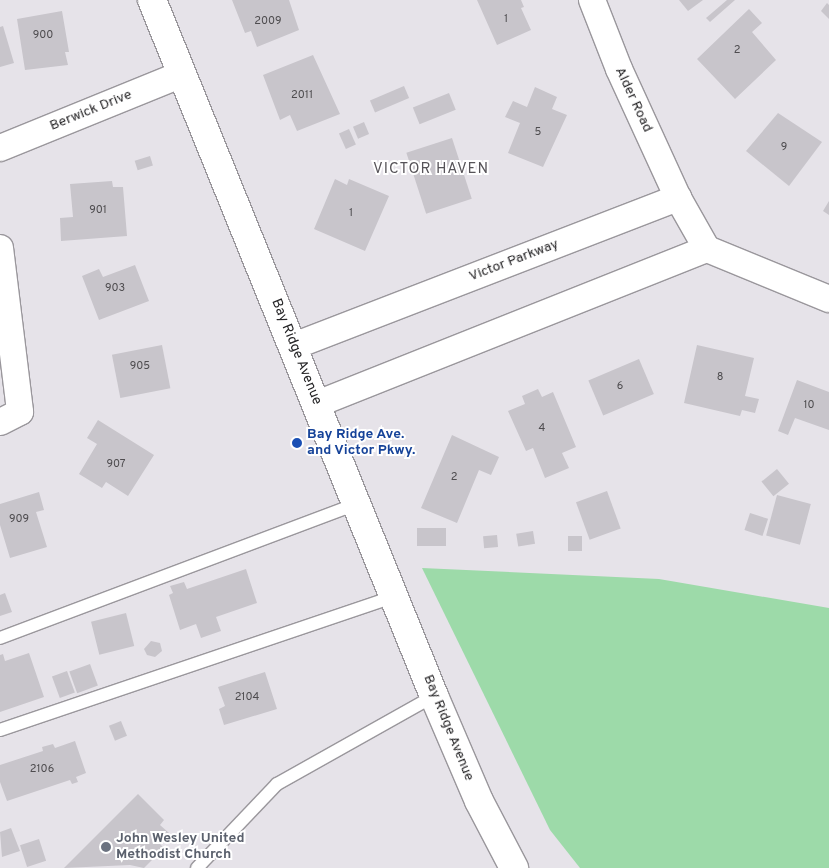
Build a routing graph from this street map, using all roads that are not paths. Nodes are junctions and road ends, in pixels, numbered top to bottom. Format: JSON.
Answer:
{"nodes":[{"id":1,"x":152,"y":0,"type":"edge"},
{"id":2,"x":592,"y":0,"type":"edge"},
{"id":3,"x":182,"y":74,"type":"junction"},
{"id":4,"x":0,"y":148,"type":"edge"},
{"id":5,"x":678,"y":198,"type":"junction"},
{"id":6,"x":0,"y":248,"type":"edge"},
{"id":7,"x":707,"y":249,"type":"junction"},
{"id":8,"x":829,"y":299,"type":"edge"},
{"id":9,"x":294,"y":346,"type":"junction"},
{"id":10,"x":317,"y":404,"type":"junction"},
{"id":11,"x":0,"y":422,"type":"edge"},
{"id":12,"x":357,"y":504,"type":"junction"},
{"id":13,"x":395,"y":596,"type":"junction"},
{"id":14,"x":0,"y":638,"type":"edge"},
{"id":15,"x":434,"y":696,"type":"junction"},
{"id":16,"x":0,"y":730,"type":"edge"},
{"id":17,"x":197,"y":868,"type":"edge"},
{"id":18,"x":514,"y":868,"type":"edge"}],
"edges":[{"from":1,"to":3,"type":"main road","name":"Bay Ridge Avenue"},
{"from":2,"to":5,"type":"street","name":"Alder Road"},
{"from":3,"to":4,"type":"street","name":"Berwick Drive"},
{"from":3,"to":9,"type":"main road","name":"Bay Ridge Avenue"},
{"from":5,"to":7,"type":"street"},
{"from":5,"to":9,"type":"street","name":"Victor Parkway"},
{"from":6,"to":11,"type":"street"},
{"from":7,"to":8,"type":"street"},
{"from":7,"to":10,"type":"street"},
{"from":9,"to":10,"type":"main road","name":"Bay Ridge Avenue"},
{"from":10,"to":12,"type":"main road","name":"Bay Ridge Avenue"},
{"from":12,"to":13,"type":"main road","name":"Bay Ridge Avenue"},
{"from":12,"to":14,"type":"lane"},
{"from":13,"to":15,"type":"main road","name":"Bay Ridge Avenue"},
{"from":13,"to":16,"type":"lane"},
{"from":15,"to":17,"type":"lane"},
{"from":15,"to":18,"type":"main road","name":"Bay Ridge Avenue"}]}
